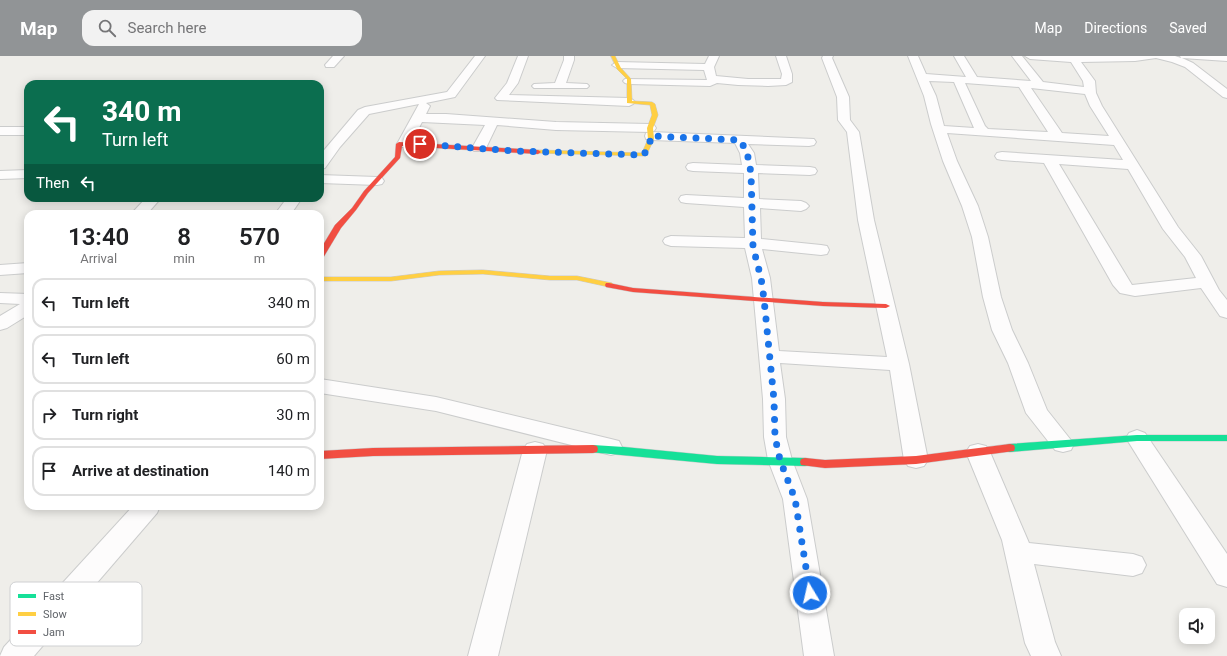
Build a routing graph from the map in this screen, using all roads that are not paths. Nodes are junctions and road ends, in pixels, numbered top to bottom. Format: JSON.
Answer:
{"nodes":[{"id":1,"x":339,"y":56,"type":"edge"},
{"id":2,"x":480,"y":56,"type":"edge"},
{"id":3,"x":523,"y":56,"type":"edge"},
{"id":4,"x":569,"y":56,"type":"edge"},
{"id":5,"x":714,"y":56,"type":"edge"},
{"id":6,"x":781,"y":56,"type":"edge"},
{"id":7,"x":828,"y":56,"type":"edge"},
{"id":8,"x":913,"y":56,"type":"edge"},
{"id":9,"x":959,"y":56,"type":"edge"},
{"id":10,"x":1017,"y":56,"type":"edge"},
{"id":11,"x":1030,"y":56,"type":"edge"},
{"id":12,"x":1152,"y":56,"type":"edge"},
{"id":13,"x":1160,"y":56,"type":"edge"},
{"id":14,"x":1185,"y":56,"type":"edge"},
{"id":15,"x":1227,"y":58,"type":"edge"},
{"id":16,"x":1074,"y":59,"type":"junction"},
{"id":17,"x":615,"y":60,"type":"edge"},
{"id":18,"x":330,"y":66,"type":"dead end"},
{"id":19,"x":709,"y":67,"type":"junction"},
{"id":20,"x":921,"y":77,"type":"junction"},
{"id":21,"x":715,"y":79,"type":"junction"},
{"id":22,"x":629,"y":80,"type":"junction"},
{"id":23,"x":958,"y":80,"type":"junction"},
{"id":24,"x":974,"y":81,"type":"junction"},
{"id":25,"x":1023,"y":84,"type":"junction"},
{"id":26,"x":1040,"y":85,"type":"junction"},
{"id":27,"x":519,"y":86,"type":"junction"},
{"id":28,"x":559,"y":86,"type":"junction"},
{"id":29,"x":583,"y":86,"type":"dead end"},
{"id":30,"x":1090,"y":91,"type":"junction"},
{"id":31,"x":1227,"y":95,"type":"edge"},
{"id":32,"x":427,"y":99,"type":"junction"},
{"id":33,"x":629,"y":102,"type":"junction"},
{"id":34,"x":419,"y":118,"type":"junction"},
{"id":35,"x":493,"y":120,"type":"junction"},
{"id":36,"x":939,"y":129,"type":"junction"},
{"id":37,"x":0,"y":131,"type":"edge"},
{"id":38,"x":24,"y":131,"type":"edge"},
{"id":39,"x":650,"y":132,"type":"junction"},
{"id":40,"x":985,"y":132,"type":"junction"},
{"id":41,"x":1057,"y":136,"type":"junction"},
{"id":42,"x":740,"y":140,"type":"junction"},
{"id":43,"x":1118,"y":141,"type":"junction"},
{"id":44,"x":809,"y":142,"type":"dead end"},
{"id":45,"x":404,"y":144,"type":"junction"},
{"id":46,"x":479,"y":148,"type":"junction"},
{"id":47,"x":1002,"y":156,"type":"dead end"},
{"id":48,"x":324,"y":159,"type":"edge"},
{"id":49,"x":1049,"y":159,"type":"junction"},
{"id":50,"x":1133,"y":165,"type":"junction"},
{"id":51,"x":693,"y":168,"type":"dead end"},
{"id":52,"x":750,"y":168,"type":"junction"},
{"id":53,"x":810,"y":171,"type":"dead end"},
{"id":54,"x":0,"y":174,"type":"edge"},
{"id":55,"x":24,"y":174,"type":"edge"},
{"id":56,"x":324,"y":179,"type":"edge"},
{"id":57,"x":377,"y":181,"type":"junction"},
{"id":58,"x":686,"y":199,"type":"dead end"},
{"id":59,"x":150,"y":202,"type":"edge"},
{"id":60,"x":753,"y":203,"type":"junction"},
{"id":61,"x":802,"y":206,"type":"dead end"},
{"id":62,"x":143,"y":210,"type":"edge"},
{"id":63,"x":671,"y":241,"type":"dead end"},
{"id":64,"x":753,"y":243,"type":"junction"},
{"id":65,"x":324,"y":248,"type":"edge"},
{"id":66,"x":821,"y":250,"type":"dead end"},
{"id":67,"x":24,"y":268,"type":"edge"},
{"id":68,"x":0,"y":270,"type":"edge"},
{"id":69,"x":324,"y":279,"type":"edge"},
{"id":70,"x":1207,"y":282,"type":"junction"},
{"id":71,"x":5,"y":299,"type":"edge"},
{"id":72,"x":24,"y":299,"type":"edge"},
{"id":73,"x":764,"y":299,"type":"junction"},
{"id":74,"x":24,"y":305,"type":"edge"},
{"id":75,"x":886,"y":306,"type":"junction"},
{"id":76,"x":24,"y":309,"type":"edge"},
{"id":77,"x":1227,"y":312,"type":"edge"},
{"id":78,"x":0,"y":324,"type":"edge"},
{"id":79,"x":769,"y":356,"type":"junction"},
{"id":80,"x":899,"y":364,"type":"junction"},
{"id":81,"x":324,"y":387,"type":"edge"},
{"id":82,"x":1137,"y":438,"type":"junction"},
{"id":83,"x":1227,"y":438,"type":"edge"},
{"id":84,"x":1063,"y":444,"type":"junction"},
{"id":85,"x":621,"y":449,"type":"junction"},
{"id":86,"x":535,"y":450,"type":"junction"},
{"id":87,"x":978,"y":452,"type":"junction"},
{"id":88,"x":324,"y":455,"type":"edge"},
{"id":89,"x":780,"y":460,"type":"junction"},
{"id":90,"x":916,"y":460,"type":"junction"},
{"id":91,"x":144,"y":510,"type":"edge"},
{"id":92,"x":1018,"y":552,"type":"junction"},
{"id":93,"x":1133,"y":565,"type":"dead end"},
{"id":94,"x":1227,"y":576,"type":"edge"},
{"id":95,"x":81,"y":582,"type":"edge"},
{"id":96,"x":24,"y":646,"type":"edge"},
{"id":97,"x":15,"y":656,"type":"edge"},
{"id":98,"x":483,"y":656,"type":"edge"},
{"id":99,"x":820,"y":656,"type":"edge"},
{"id":100,"x":1046,"y":656,"type":"edge"}],
"edges":[{"from":1,"to":18,"type":"street"},
{"from":2,"to":32,"type":"street"},
{"from":3,"to":27,"type":"street"},
{"from":4,"to":28,"type":"street"},
{"from":5,"to":19,"type":"street"},
{"from":6,"to":21,"type":"street"},
{"from":7,"to":75,"type":"street"},
{"from":8,"to":20,"type":"street"},
{"from":9,"to":24,"type":"street"},
{"from":10,"to":26,"type":"street"},
{"from":11,"to":16,"type":"street"},
{"from":12,"to":16,"type":"street"},
{"from":13,"to":31,"type":"street"},
{"from":14,"to":15,"type":"street"},
{"from":16,"to":30,"type":"street"},
{"from":17,"to":19,"type":"street"},
{"from":17,"to":22,"type":"street"},
{"from":19,"to":21,"type":"street"},
{"from":20,"to":23,"type":"street"},
{"from":20,"to":36,"type":"street"},
{"from":21,"to":22,"type":"street"},
{"from":22,"to":33,"type":"street"},
{"from":23,"to":24,"type":"street"},
{"from":23,"to":40,"type":"street"},
{"from":24,"to":25,"type":"street"},
{"from":25,"to":26,"type":"street"},
{"from":25,"to":41,"type":"street"},
{"from":26,"to":30,"type":"street"},
{"from":27,"to":28,"type":"street"},
{"from":27,"to":33,"type":"street"},
{"from":28,"to":29,"type":"street"},
{"from":30,"to":43,"type":"street"},
{"from":32,"to":34,"type":"street"},
{"from":32,"to":48,"type":"street"},
{"from":33,"to":39,"type":"street"},
{"from":34,"to":35,"type":"street"},
{"from":34,"to":45,"type":"street"},
{"from":35,"to":39,"type":"street"},
{"from":35,"to":46,"type":"street"},
{"from":36,"to":40,"type":"street"},
{"from":36,"to":84,"type":"street"},
{"from":37,"to":38,"type":"street"},
{"from":39,"to":42,"type":"street"},
{"from":39,"to":46,"type":"street"},
{"from":40,"to":41,"type":"street"},
{"from":41,"to":43,"type":"street"},
{"from":42,"to":44,"type":"street"},
{"from":42,"to":52,"type":"street"},
{"from":43,"to":50,"type":"street"},
{"from":45,"to":46,"type":"street"},
{"from":45,"to":57,"type":"street"},
{"from":47,"to":49,"type":"street"},
{"from":49,"to":50,"type":"street"},
{"from":49,"to":70,"type":"street"},
{"from":50,"to":70,"type":"street"},
{"from":51,"to":52,"type":"street"},
{"from":52,"to":53,"type":"street"},
{"from":52,"to":60,"type":"street"},
{"from":54,"to":55,"type":"street"},
{"from":56,"to":57,"type":"street"},
{"from":57,"to":65,"type":"street"},
{"from":58,"to":60,"type":"street"},
{"from":59,"to":62,"type":"street"},
{"from":60,"to":61,"type":"street"},
{"from":60,"to":64,"type":"street"},
{"from":63,"to":64,"type":"street"},
{"from":64,"to":66,"type":"street"},
{"from":64,"to":73,"type":"street"},
{"from":67,"to":68,"type":"street"},
{"from":69,"to":73,"type":"street"},
{"from":70,"to":77,"type":"street"},
{"from":71,"to":72,"type":"street"},
{"from":71,"to":74,"type":"street"},
{"from":73,"to":75,"type":"street"},
{"from":73,"to":79,"type":"street"},
{"from":75,"to":80,"type":"street"},
{"from":76,"to":78,"type":"street"},
{"from":79,"to":80,"type":"street"},
{"from":79,"to":89,"type":"street"},
{"from":80,"to":90,"type":"street"},
{"from":81,"to":85,"type":"street"},
{"from":82,"to":83,"type":"street"},
{"from":82,"to":84,"type":"street"},
{"from":82,"to":94,"type":"street"},
{"from":84,"to":87,"type":"street"},
{"from":85,"to":86,"type":"street"},
{"from":85,"to":89,"type":"street"},
{"from":86,"to":88,"type":"street"},
{"from":86,"to":98,"type":"street"},
{"from":87,"to":90,"type":"street"},
{"from":87,"to":92,"type":"street"},
{"from":89,"to":90,"type":"street"},
{"from":89,"to":99,"type":"street"},
{"from":91,"to":95,"type":"street"},
{"from":92,"to":93,"type":"street"},
{"from":92,"to":100,"type":"street"},
{"from":96,"to":97,"type":"street"}]}
